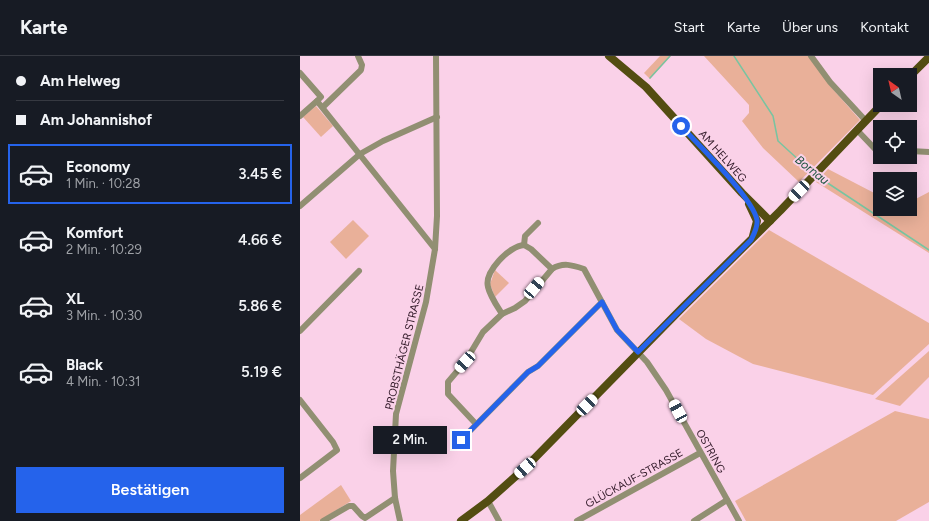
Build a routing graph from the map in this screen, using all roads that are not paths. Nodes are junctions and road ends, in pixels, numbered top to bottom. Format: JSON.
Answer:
{"nodes":[{"id":1,"x":358,"y":56,"type":"edge"},
{"id":2,"x":436,"y":56,"type":"edge"},
{"id":3,"x":609,"y":56,"type":"edge"},
{"id":4,"x":811,"y":56,"type":"edge"},
{"id":5,"x":929,"y":57,"type":"edge"},
{"id":6,"x":917,"y":69,"type":"edge"},
{"id":7,"x":300,"y":73,"type":"edge"},
{"id":8,"x":317,"y":101,"type":"junction"},
{"id":9,"x":323,"y":107,"type":"junction"},
{"id":10,"x":874,"y":112,"type":"edge"},
{"id":11,"x":300,"y":116,"type":"edge"},
{"id":12,"x":437,"y":117,"type":"junction"},
{"id":13,"x":866,"y":121,"type":"junction"},
{"id":14,"x":857,"y":130,"type":"junction"},
{"id":15,"x":873,"y":147,"type":"edge"},
{"id":16,"x":917,"y":151,"type":"edge"},
{"id":17,"x":929,"y":152,"type":"edge"},
{"id":18,"x":360,"y":154,"type":"junction"},
{"id":19,"x":742,"y":193,"type":"junction"},
{"id":20,"x":300,"y":206,"type":"edge"},
{"id":21,"x":770,"y":221,"type":"junction"},
{"id":22,"x":538,"y":223,"type":"dead end"},
{"id":23,"x":751,"y":240,"type":"junction"},
{"id":24,"x":524,"y":245,"type":"junction"},
{"id":25,"x":436,"y":249,"type":"junction"},
{"id":26,"x":552,"y":269,"type":"junction"},
{"id":27,"x":359,"y":271,"type":"dead end"},
{"id":28,"x":602,"y":302,"type":"junction"},
{"id":29,"x":502,"y":314,"type":"junction"},
{"id":30,"x":300,"y":331,"type":"edge"},
{"id":31,"x":638,"y":352,"type":"junction"},
{"id":32,"x":300,"y":400,"type":"edge"},
{"id":33,"x":476,"y":424,"type":"junction"},
{"id":34,"x":461,"y":440,"type":"dead end"},
{"id":35,"x":700,"y":453,"type":"junction"},
{"id":36,"x":300,"y":478,"type":"edge"},
{"id":37,"x":395,"y":498,"type":"junction"},
{"id":38,"x":727,"y":500,"type":"junction"},
{"id":39,"x":488,"y":501,"type":"junction"},
{"id":40,"x":323,"y":521,"type":"edge"},
{"id":41,"x":400,"y":521,"type":"edge"},
{"id":42,"x":461,"y":521,"type":"edge"},
{"id":43,"x":499,"y":521,"type":"edge"},
{"id":44,"x":578,"y":521,"type":"edge"},
{"id":45,"x":694,"y":521,"type":"edge"},
{"id":46,"x":739,"y":521,"type":"edge"}],
"edges":[{"from":1,"to":9,"type":"street"},
{"from":2,"to":12,"type":"street","name":"PROBSTHÄGER STRASSE"},
{"from":3,"to":19,"type":"main road","name":"AM HELWEG"},
{"from":4,"to":13,"type":"street"},
{"from":5,"to":6,"type":"main road"},
{"from":7,"to":8,"type":"street"},
{"from":8,"to":9,"type":"street"},
{"from":8,"to":11,"type":"street"},
{"from":9,"to":18,"type":"street"},
{"from":10,"to":13,"type":"main road"},
{"from":12,"to":18,"type":"street"},
{"from":12,"to":25,"type":"street","name":"PROBSTHÄGER STRASSE"},
{"from":13,"to":14,"type":"main road"},
{"from":14,"to":15,"type":"street"},
{"from":14,"to":21,"type":"main road"},
{"from":16,"to":17,"type":"street"},
{"from":18,"to":20,"type":"street"},
{"from":18,"to":25,"type":"street"},
{"from":19,"to":21,"type":"main road","name":"AM HELWEG"},
{"from":19,"to":23,"type":"main road"},
{"from":21,"to":23,"type":"main road"},
{"from":22,"to":24,"type":"street"},
{"from":23,"to":31,"type":"main road"},
{"from":24,"to":26,"type":"street"},
{"from":24,"to":29,"type":"street"},
{"from":25,"to":37,"type":"street","name":"PROBSTHÄGER STRASSE"},
{"from":26,"to":28,"type":"street","name":"OSTRING"},
{"from":26,"to":29,"type":"street"},
{"from":27,"to":30,"type":"street"},
{"from":28,"to":31,"type":"street","name":"OSTRING"},
{"from":28,"to":33,"type":"street"},
{"from":29,"to":33,"type":"street"},
{"from":31,"to":35,"type":"street","name":"OSTRING"},
{"from":31,"to":39,"type":"main road"},
{"from":32,"to":36,"type":"street"},
{"from":33,"to":34,"type":"street"},
{"from":35,"to":38,"type":"street","name":"OSTRING"},
{"from":35,"to":44,"type":"street","name":"GLÜCKAUF-STRASSE"},
{"from":37,"to":40,"type":"street"},
{"from":37,"to":41,"type":"street","name":"PROBSTHÄGER STRASSE"},
{"from":38,"to":45,"type":"street"},
{"from":38,"to":46,"type":"street","name":"OSTRING"},
{"from":39,"to":42,"type":"main road"},
{"from":39,"to":43,"type":"street"}]}
